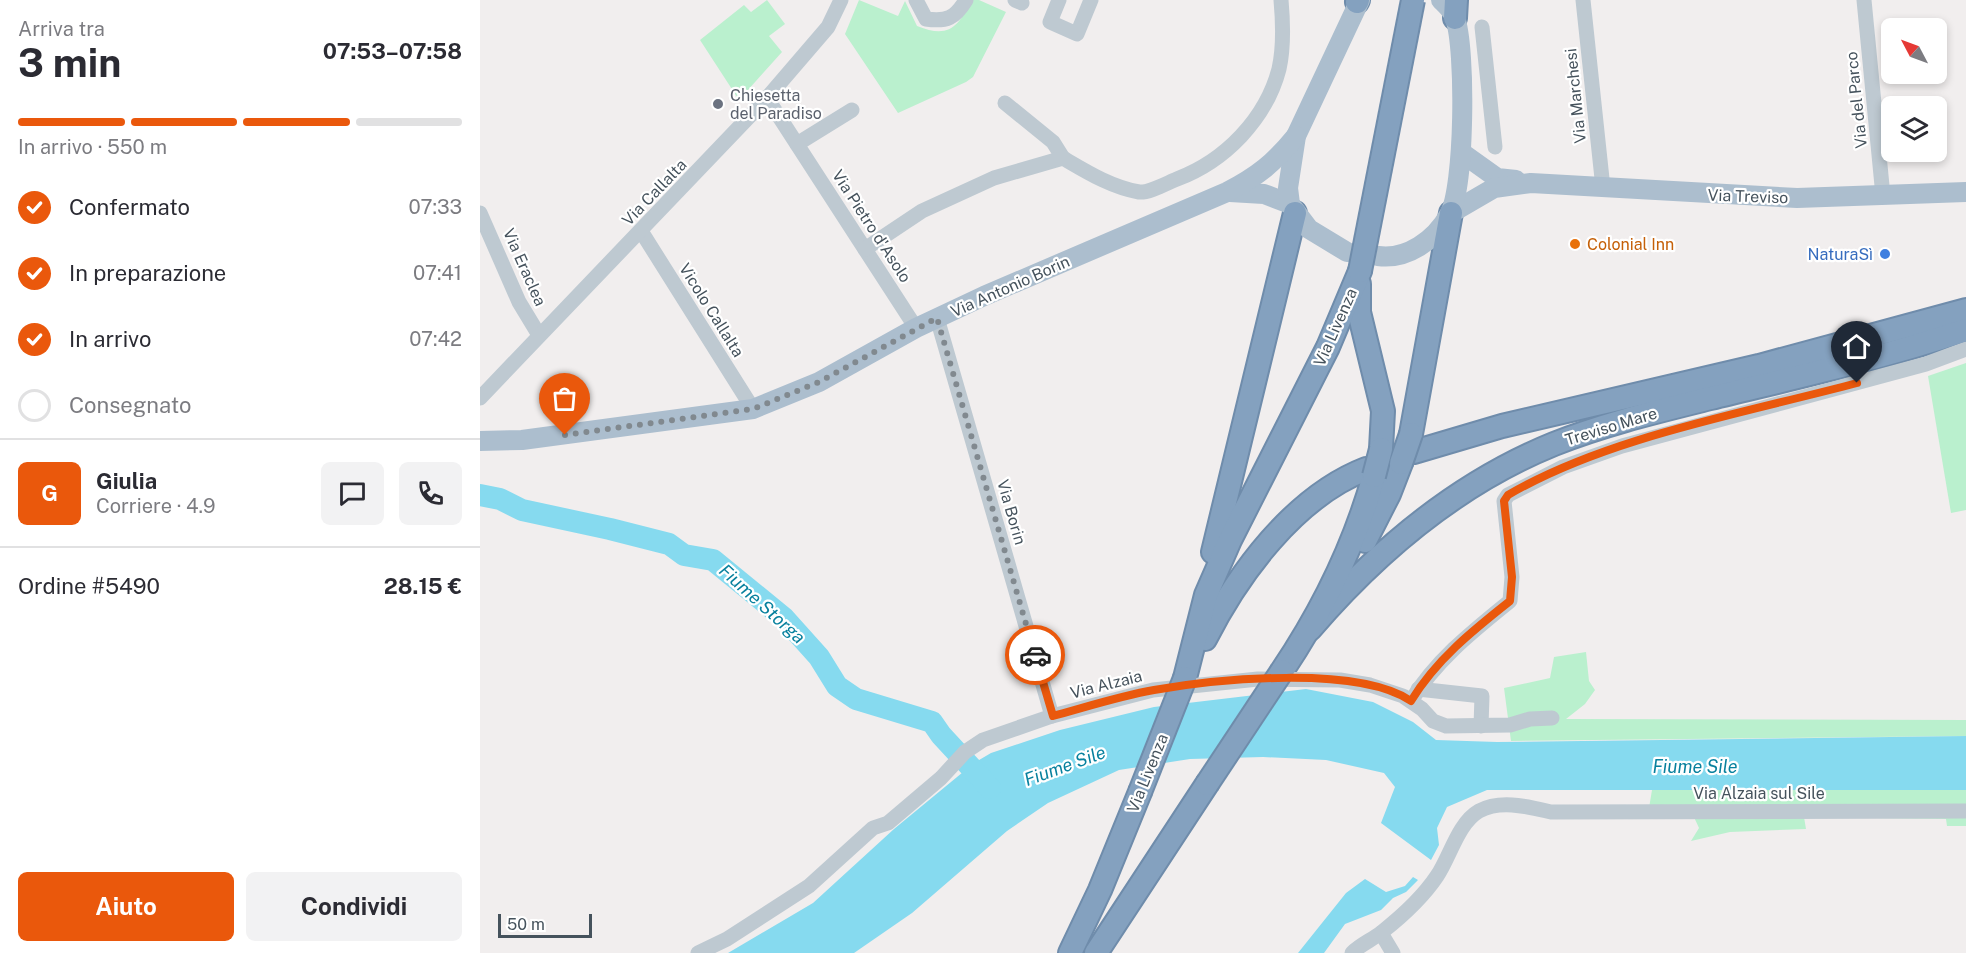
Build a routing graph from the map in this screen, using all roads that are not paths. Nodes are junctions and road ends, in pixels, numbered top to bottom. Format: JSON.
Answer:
{"nodes":[{"id":1,"x":841,"y":0,"type":"edge"},
{"id":2,"x":916,"y":0,"type":"edge"},
{"id":3,"x":966,"y":0,"type":"edge"},
{"id":4,"x":1059,"y":0,"type":"edge"},
{"id":5,"x":1091,"y":0,"type":"edge"},
{"id":6,"x":1281,"y":0,"type":"edge"},
{"id":7,"x":1413,"y":0,"type":"edge"},
{"id":8,"x":1441,"y":0,"type":"edge"},
{"id":9,"x":1583,"y":0,"type":"edge"},
{"id":10,"x":1864,"y":0,"type":"edge"},
{"id":11,"x":1359,"y":1,"type":"edge"},
{"id":12,"x":1456,"y":9,"type":"edge"},
{"id":13,"x":1482,"y":27,"type":"dead end"},
{"id":14,"x":1484,"y":56,"type":"junction"},
{"id":15,"x":1460,"y":58,"type":"junction"},
{"id":16,"x":767,"y":98,"type":"junction"},
{"id":17,"x":1005,"y":103,"type":"dead end"},
{"id":18,"x":852,"y":110,"type":"dead end"},
{"id":19,"x":1296,"y":136,"type":"junction"},
{"id":20,"x":797,"y":144,"type":"junction"},
{"id":21,"x":1495,"y":147,"type":"dead end"},
{"id":22,"x":1462,"y":153,"type":"junction"},
{"id":23,"x":1064,"y":159,"type":"junction"},
{"id":24,"x":1531,"y":183,"type":"junction"},
{"id":25,"x":1603,"y":188,"type":"junction"},
{"id":26,"x":1227,"y":192,"type":"junction"},
{"id":27,"x":1966,"y":192,"type":"edge"},
{"id":28,"x":1884,"y":196,"type":"junction"},
{"id":29,"x":1292,"y":208,"type":"junction"},
{"id":30,"x":480,"y":213,"type":"edge"},
{"id":31,"x":1451,"y":213,"type":"junction"},
{"id":32,"x":641,"y":231,"type":"junction"},
{"id":33,"x":486,"y":241,"type":"edge"},
{"id":34,"x":865,"y":249,"type":"junction"},
{"id":35,"x":1347,"y":252,"type":"dead end"},
{"id":36,"x":1378,"y":256,"type":"dead end"},
{"id":37,"x":1360,"y":271,"type":"junction"},
{"id":38,"x":1966,"y":310,"type":"edge"},
{"id":39,"x":937,"y":318,"type":"junction"},
{"id":40,"x":916,"y":328,"type":"junction"},
{"id":41,"x":1966,"y":330,"type":"edge"},
{"id":42,"x":539,"y":335,"type":"junction"},
{"id":43,"x":1966,"y":349,"type":"edge"},
{"id":44,"x":480,"y":398,"type":"edge"},
{"id":45,"x":753,"y":409,"type":"junction"},
{"id":46,"x":480,"y":441,"type":"edge"},
{"id":47,"x":1409,"y":450,"type":"junction"},
{"id":48,"x":1370,"y":473,"type":"junction"},
{"id":49,"x":1206,"y":595,"type":"junction"},
{"id":50,"x":1328,"y":608,"type":"junction"},
{"id":51,"x":1310,"y":629,"type":"junction"},
{"id":52,"x":1185,"y":678,"type":"junction"},
{"id":53,"x":1414,"y":695,"type":"junction"},
{"id":54,"x":1053,"y":716,"type":"junction"},
{"id":55,"x":1552,"y":718,"type":"dead end"},
{"id":56,"x":1480,"y":726,"type":"junction"},
{"id":57,"x":1966,"y":811,"type":"edge"},
{"id":58,"x":1381,"y":933,"type":"junction"},
{"id":59,"x":698,"y":953,"type":"edge"},
{"id":60,"x":1070,"y":953,"type":"edge"},
{"id":61,"x":1096,"y":953,"type":"edge"},
{"id":62,"x":1352,"y":953,"type":"edge"},
{"id":63,"x":1394,"y":953,"type":"edge"}],
"edges":[{"from":1,"to":16,"type":"street","name":"Via Callalta"},
{"from":2,"to":3,"type":"street"},
{"from":4,"to":5,"type":"street"},
{"from":6,"to":23,"type":"street"},
{"from":7,"to":37,"type":"highway","bridge":true},
{"from":8,"to":12,"type":"main road"},
{"from":9,"to":25,"type":"street","name":"Via Marchesi"},
{"from":10,"to":28,"type":"street","name":"Via del Parco"},
{"from":11,"to":19,"type":"main road"},
{"from":12,"to":15,"type":"main road"},
{"from":13,"to":14,"type":"street"},
{"from":14,"to":15,"type":"street"},
{"from":14,"to":21,"type":"street"},
{"from":15,"to":22,"type":"main road"},
{"from":16,"to":20,"type":"street","name":"Via Pietro d'Asolo"},
{"from":16,"to":32,"type":"street","name":"Via Callalta"},
{"from":17,"to":23,"type":"street"},
{"from":18,"to":20,"type":"street"},
{"from":19,"to":26,"type":"main road","name":"Via Antonio Borin"},
{"from":19,"to":29,"type":"main road"},
{"from":20,"to":34,"type":"street","name":"Via Pietro d'Asolo"},
{"from":22,"to":24,"type":"main road","name":"Via Treviso"},
{"from":22,"to":31,"type":"main road"},
{"from":23,"to":34,"type":"street"},
{"from":24,"to":25,"type":"main road","name":"Via Treviso"},
{"from":24,"to":31,"type":"main road","name":"Via Treviso"},
{"from":25,"to":28,"type":"main road","name":"Via Treviso"},
{"from":26,"to":29,"type":"main road","name":"Via Antonio Borin"},
{"from":26,"to":39,"type":"main road","name":"Via Antonio Borin"},
{"from":27,"to":28,"type":"main road","name":"Via Treviso"},
{"from":29,"to":35,"type":"main road"},
{"from":29,"to":49,"type":"highway"},
{"from":30,"to":33,"type":"street","name":"Via Eraclea"},
{"from":31,"to":36,"type":"main road"},
{"from":31,"to":47,"type":"highway"},
{"from":32,"to":42,"type":"street","name":"Via Callalta"},
{"from":32,"to":45,"type":"street","name":"Vicolo Callalta"},
{"from":33,"to":42,"type":"street","name":"Via Eraclea"},
{"from":34,"to":40,"type":"street","name":"Via Pietro d'Asolo"},
{"from":37,"to":48,"type":"highway","name":"Via Livenza","bridge":true},
{"from":37,"to":49,"type":"highway","name":"Via Livenza"},
{"from":38,"to":47,"type":"highway","name":"Treviso Mare"},
{"from":39,"to":40,"type":"main road","name":"Via Antonio Borin"},
{"from":39,"to":54,"type":"street","name":"Via Borin"},
{"from":40,"to":45,"type":"main road","name":"Via Antonio Borin"},
{"from":41,"to":50,"type":"highway","name":"Treviso Mare"},
{"from":42,"to":44,"type":"street","name":"Via Callalta"},
{"from":43,"to":53,"type":"street"},
{"from":45,"to":46,"type":"main road","name":"Via Antonio Borin"},
{"from":47,"to":50,"type":"highway"},
{"from":48,"to":51,"type":"highway","name":"Via Livenza"},
{"from":48,"to":52,"type":"highway"},
{"from":49,"to":52,"type":"highway","name":"Via Livenza"},
{"from":50,"to":51,"type":"highway","name":"Treviso Mare"},
{"from":51,"to":61,"type":"highway","name":"Via Livenza","bridge":true},
{"from":52,"to":60,"type":"highway","name":"Via Livenza","bridge":true},
{"from":53,"to":54,"type":"street","name":"Via Alzaia"},
{"from":53,"to":56,"type":"street","name":"Via Alzaia"},
{"from":53,"to":56,"type":"street"},
{"from":54,"to":59,"type":"street","name":"Via Alzaia"},
{"from":55,"to":56,"type":"street","name":"Via Alzaia"},
{"from":57,"to":58,"type":"street","name":"Via Alzaia sul Sile"},
{"from":58,"to":62,"type":"street"},
{"from":58,"to":63,"type":"street"}]}
